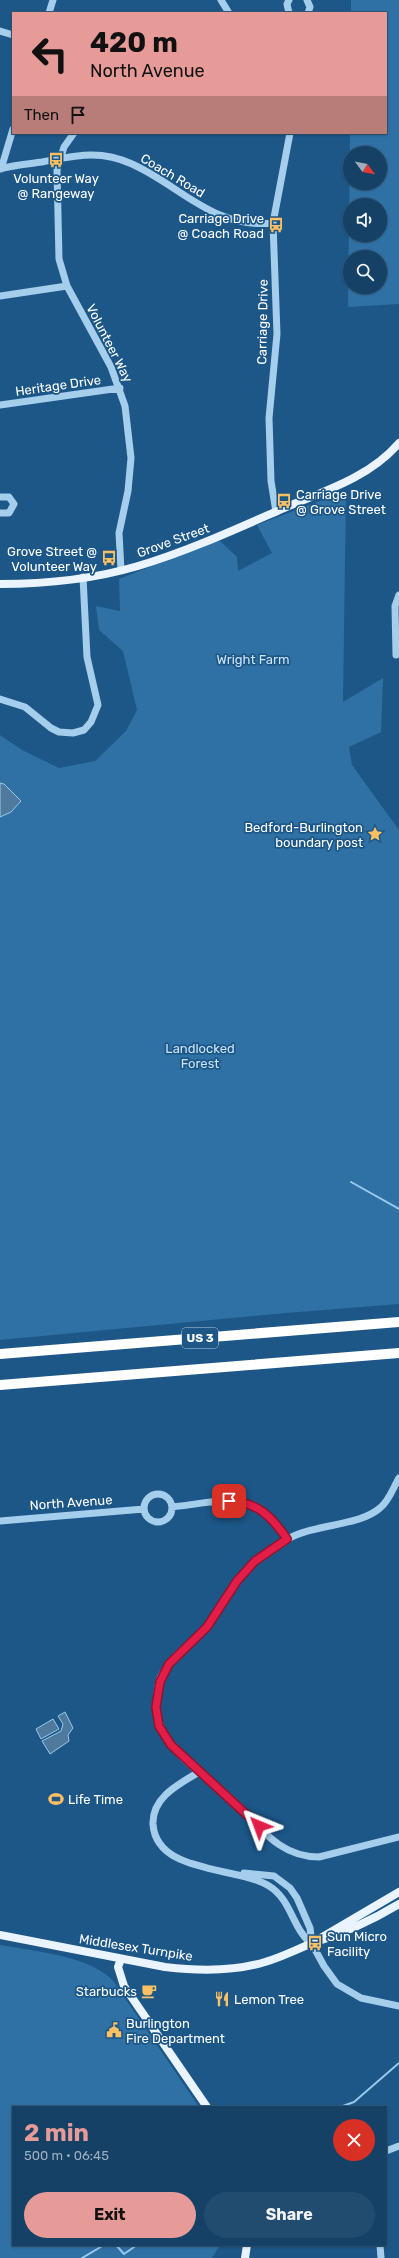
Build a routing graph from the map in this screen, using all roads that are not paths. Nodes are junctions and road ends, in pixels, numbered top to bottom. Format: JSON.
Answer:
{"nodes":[{"id":1,"x":53,"y":0,"type":"edge"},
{"id":2,"x":221,"y":0,"type":"edge"},
{"id":3,"x":289,"y":0,"type":"edge"},
{"id":4,"x":307,"y":0,"type":"edge"},
{"id":5,"x":49,"y":12,"type":"edge"},
{"id":6,"x":228,"y":12,"type":"edge"},
{"id":7,"x":289,"y":12,"type":"edge"},
{"id":8,"x":308,"y":12,"type":"edge"},
{"id":9,"x":0,"y":31,"type":"edge"},
{"id":10,"x":12,"y":35,"type":"edge"},
{"id":11,"x":12,"y":132,"type":"edge"},
{"id":12,"x":73,"y":134,"type":"edge"},
{"id":13,"x":290,"y":134,"type":"edge"},
{"id":14,"x":60,"y":157,"type":"junction"},
{"id":15,"x":1,"y":169,"type":"edge"},
{"id":16,"x":273,"y":223,"type":"junction"},
{"id":17,"x":67,"y":286,"type":"junction"},
{"id":18,"x":0,"y":296,"type":"edge"},
{"id":19,"x":120,"y":388,"type":"junction"},
{"id":20,"x":0,"y":405,"type":"edge"},
{"id":21,"x":399,"y":443,"type":"edge"},
{"id":22,"x":0,"y":497,"type":"edge"},
{"id":23,"x":276,"y":512,"type":"junction"},
{"id":24,"x":0,"y":513,"type":"edge"},
{"id":25,"x":121,"y":570,"type":"junction"},
{"id":26,"x":83,"y":577,"type":"junction"},
{"id":27,"x":0,"y":584,"type":"edge"},
{"id":28,"x":399,"y":595,"type":"edge"},
{"id":29,"x":396,"y":654,"type":"dead end"},
{"id":30,"x":0,"y":700,"type":"edge"},
{"id":31,"x":399,"y":1322,"type":"edge"},
{"id":32,"x":399,"y":1353,"type":"edge"},
{"id":33,"x":0,"y":1354,"type":"edge"},
{"id":34,"x":0,"y":1385,"type":"edge"},
{"id":35,"x":399,"y":1478,"type":"edge"},
{"id":36,"x":172,"y":1507,"type":"junction"},
{"id":37,"x":144,"y":1509,"type":"junction"},
{"id":38,"x":0,"y":1521,"type":"edge"},
{"id":39,"x":287,"y":1539,"type":"junction"},
{"id":40,"x":199,"y":1772,"type":"junction"},
{"id":41,"x":399,"y":1837,"type":"edge"},
{"id":42,"x":236,"y":1873,"type":"junction"},
{"id":43,"x":399,"y":1892,"type":"edge"},
{"id":44,"x":399,"y":1904,"type":"edge"},
{"id":45,"x":0,"y":1935,"type":"edge"},
{"id":46,"x":312,"y":1944,"type":"junction"},
{"id":47,"x":121,"y":1959,"type":"junction"},
{"id":48,"x":399,"y":2006,"type":"edge"},
{"id":49,"x":206,"y":2106,"type":"edge"},
{"id":50,"x":399,"y":2146,"type":"edge"},
{"id":51,"x":387,"y":2151,"type":"edge"},
{"id":52,"x":247,"y":2246,"type":"edge"},
{"id":53,"x":380,"y":2246,"type":"edge"},
{"id":54,"x":245,"y":2258,"type":"edge"},
{"id":55,"x":381,"y":2258,"type":"edge"}],
"edges":[{"from":1,"to":5,"type":"street"},
{"from":2,"to":6,"type":"street"},
{"from":3,"to":7,"type":"street"},
{"from":4,"to":8,"type":"street"},
{"from":9,"to":10,"type":"street"},
{"from":11,"to":15,"type":"street"},
{"from":12,"to":14,"type":"street","name":"Volunteer Way"},
{"from":13,"to":16,"type":"street","name":"Carriage Drive"},
{"from":14,"to":15,"type":"street","name":"Coach Road"},
{"from":14,"to":16,"type":"street","name":"Coach Road"},
{"from":14,"to":17,"type":"street","name":"Volunteer Way"},
{"from":16,"to":23,"type":"street","name":"Carriage Drive"},
{"from":17,"to":18,"type":"street"},
{"from":17,"to":19,"type":"street","name":"Volunteer Way"},
{"from":19,"to":20,"type":"street","name":"Heritage Drive"},
{"from":19,"to":25,"type":"street","name":"Volunteer Way"},
{"from":21,"to":23,"type":"main road","name":"Grove Street"},
{"from":22,"to":24,"type":"street"},
{"from":23,"to":25,"type":"main road","name":"Grove Street"},
{"from":25,"to":26,"type":"main road","name":"Grove Street"},
{"from":26,"to":27,"type":"main road","name":"Grove Street"},
{"from":26,"to":30,"type":"street"},
{"from":28,"to":29,"type":"street"},
{"from":31,"to":33,"type":"highway","number":"US 3"},
{"from":32,"to":34,"type":"highway","number":"US 3"},
{"from":35,"to":39,"type":"street"},
{"from":36,"to":37,"type":"street"},
{"from":36,"to":37,"type":"street"},
{"from":36,"to":39,"type":"street"},
{"from":37,"to":38,"type":"street","name":"North Avenue"},
{"from":39,"to":40,"type":"street"},
{"from":40,"to":41,"type":"street"},
{"from":40,"to":42,"type":"street"},
{"from":42,"to":46,"type":"street"},
{"from":42,"to":46,"type":"street"},
{"from":43,"to":46,"type":"main road","name":"Middlesex Turnpike"},
{"from":44,"to":46,"type":"main road","name":"Middlesex Turnpike"},
{"from":45,"to":47,"type":"main road","name":"Middlesex Turnpike"},
{"from":46,"to":47,"type":"main road","name":"Middlesex Turnpike"},
{"from":46,"to":48,"type":"street"},
{"from":47,"to":49,"type":"main road"},
{"from":50,"to":51,"type":"street"},
{"from":52,"to":54,"type":"main road"},
{"from":53,"to":55,"type":"street"}]}
